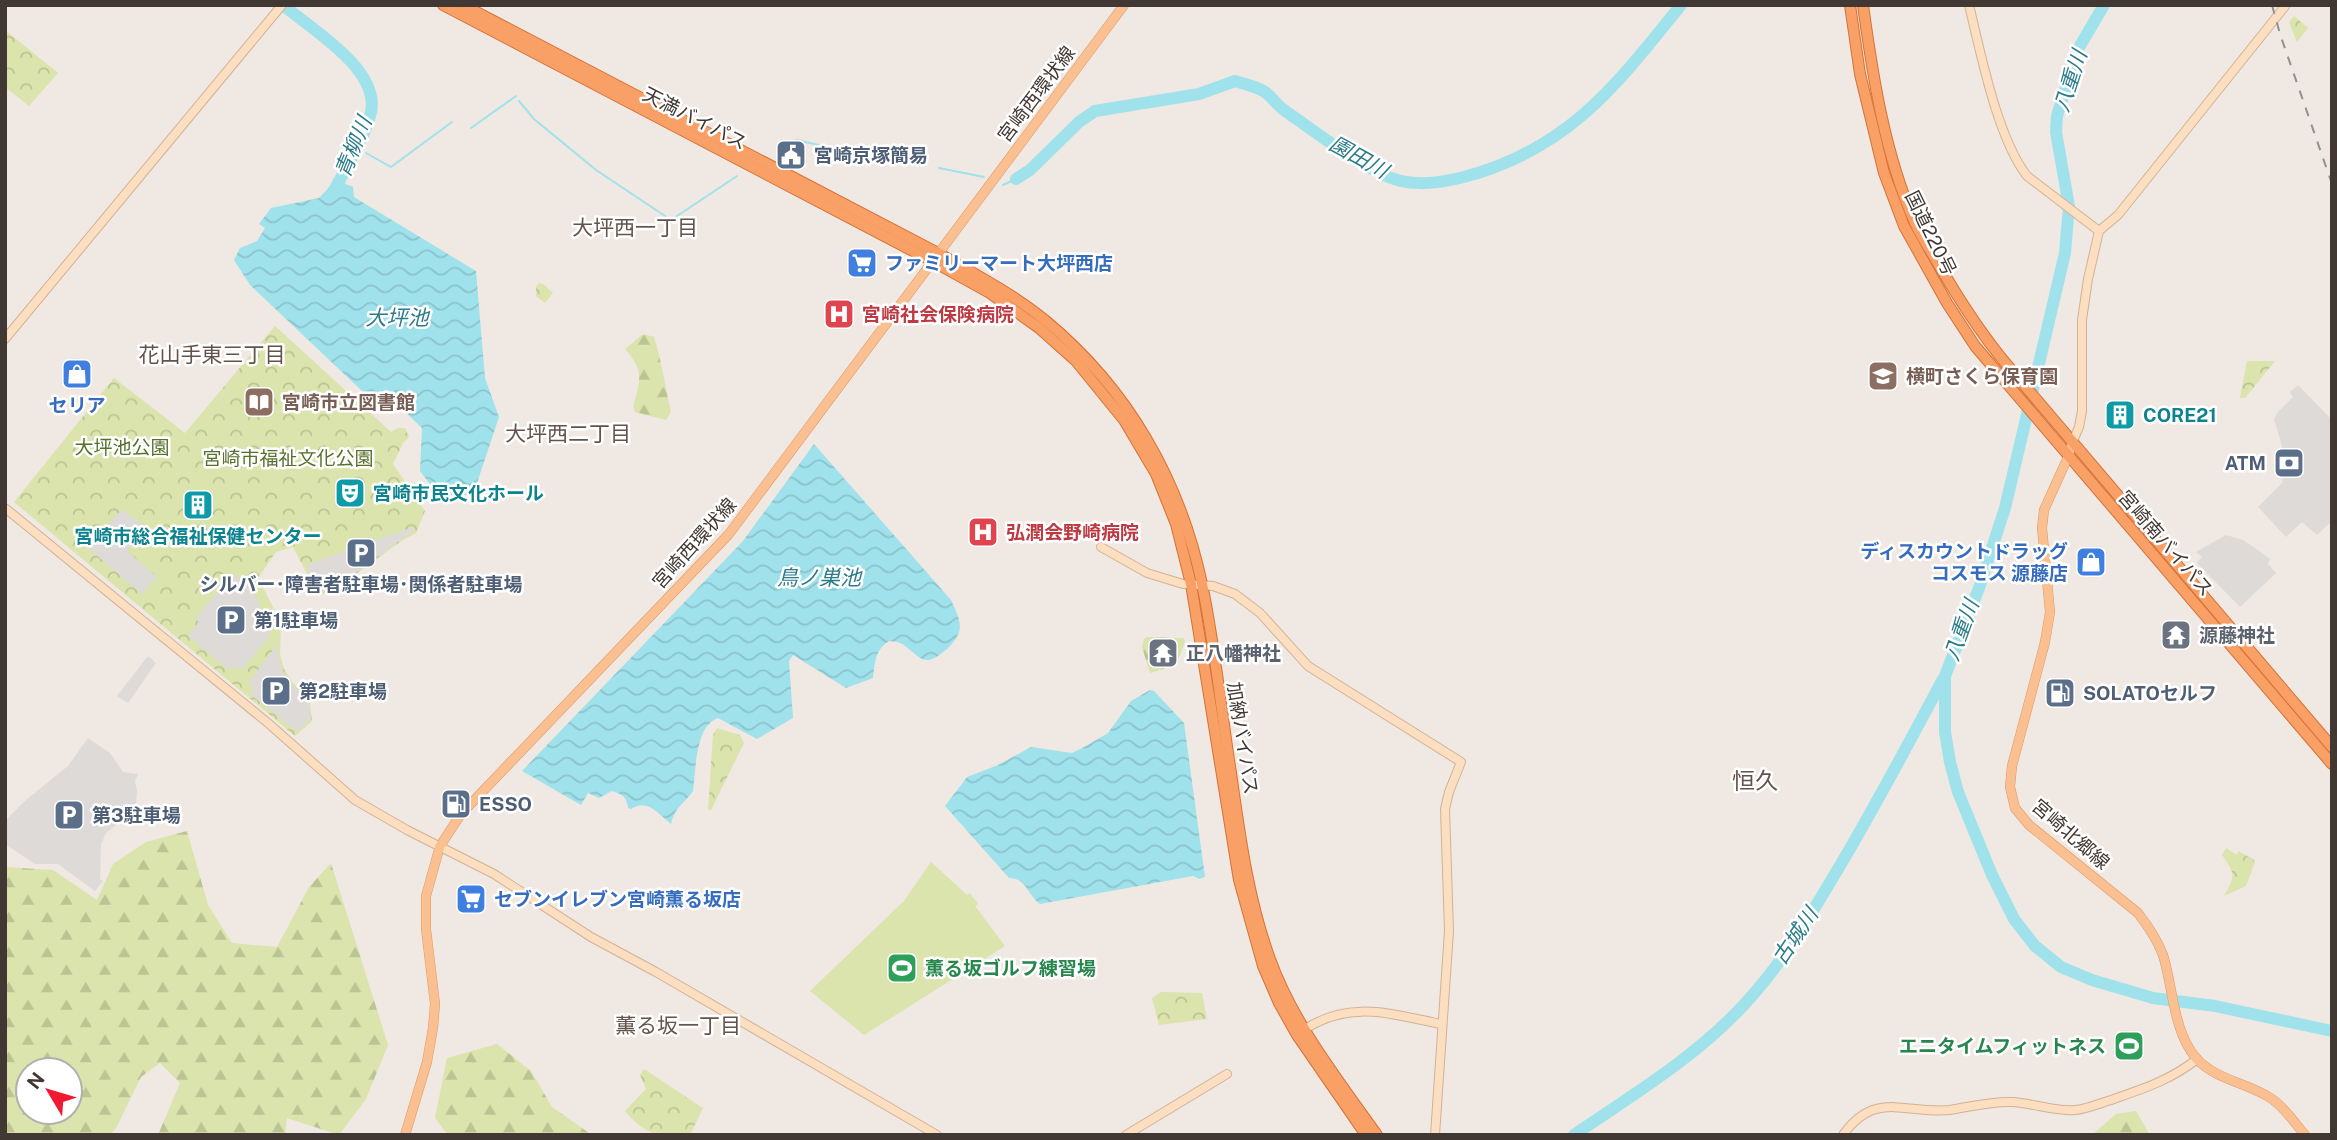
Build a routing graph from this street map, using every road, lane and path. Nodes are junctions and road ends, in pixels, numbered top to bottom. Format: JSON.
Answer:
{"nodes":[{"id":1,"x":443,"y":5,"type":"edge"},
{"id":2,"x":463,"y":5,"type":"edge"},
{"id":3,"x":1124,"y":5,"type":"edge"},
{"id":4,"x":1850,"y":5,"type":"edge"},
{"id":5,"x":1863,"y":5,"type":"edge"},
{"id":6,"x":1969,"y":5,"type":"edge"},
{"id":7,"x":2286,"y":5,"type":"edge"},
{"id":8,"x":280,"y":8,"type":"edge"},
{"id":9,"x":2096,"y":230,"type":"junction"},
{"id":10,"x":935,"y":257,"type":"junction"},
{"id":11,"x":5,"y":339,"type":"edge"},
{"id":12,"x":2061,"y":428,"type":"joint"},
{"id":13,"x":2073,"y":441,"type":"junction"},
{"id":14,"x":2056,"y":442,"type":"joint"},
{"id":15,"x":2068,"y":457,"type":"junction"},
{"id":16,"x":5,"y":508,"type":"edge"},
{"id":17,"x":1101,"y":547,"type":"dead end"},
{"id":18,"x":1196,"y":584,"type":"junction"},
{"id":19,"x":2332,"y":747,"type":"edge"},
{"id":20,"x":2332,"y":764,"type":"edge"},
{"id":21,"x":440,"y":846,"type":"junction"},
{"id":22,"x":1441,"y":1024,"type":"junction"},
{"id":23,"x":1301,"y":1032,"type":"junction"},
{"id":24,"x":2197,"y":1059,"type":"junction"},
{"id":25,"x":1227,"y":1074,"type":"dead end"},
{"id":26,"x":405,"y":1135,"type":"edge"},
{"id":27,"x":937,"y":1135,"type":"edge"},
{"id":28,"x":1126,"y":1135,"type":"edge"},
{"id":29,"x":1366,"y":1135,"type":"edge"},
{"id":30,"x":1377,"y":1135,"type":"edge"},
{"id":31,"x":1436,"y":1135,"type":"edge"},
{"id":32,"x":1843,"y":1135,"type":"edge"},
{"id":33,"x":2305,"y":1135,"type":"edge"}],
"edges":[{"from":1,"to":10,"type":"highway","name":"天満バイパス"},
{"from":2,"to":10,"type":"highway","name":"天満バイパス"},
{"from":3,"to":10,"type":"main road","name":"宮崎西環状線"},
{"from":4,"to":14,"type":"highway","name":"国道220号"},
{"from":5,"to":12,"type":"highway","name":"国道220号"},
{"from":6,"to":9,"type":"street"},
{"from":7,"to":9,"type":"street"},
{"from":8,"to":11,"type":"street"},
{"from":9,"to":13,"type":"street"},
{"from":10,"to":18,"type":"highway","name":"加納バイパス"},
{"from":10,"to":21,"type":"main road","name":"宮崎西環状線"},
{"from":12,"to":13,"type":"highway","name":"宮崎南バイパス"},
{"from":13,"to":15,"type":"main road","name":"宮崎北郷線"},
{"from":13,"to":19,"type":"highway","name":"宮崎南バイパス"},
{"from":14,"to":15,"type":"highway","name":"宮崎南バイパス"},
{"from":15,"to":20,"type":"highway","name":"宮崎南バイパス"},
{"from":15,"to":24,"type":"main road","name":"宮崎北郷線"},
{"from":16,"to":21,"type":"street"},
{"from":17,"to":18,"type":"street"},
{"from":18,"to":22,"type":"street"},
{"from":18,"to":23,"type":"highway","name":"加納バイパス"},
{"from":21,"to":26,"type":"main road","name":"宮崎西環状線"},
{"from":21,"to":27,"type":"street"},
{"from":22,"to":23,"type":"street"},
{"from":22,"to":31,"type":"street"},
{"from":23,"to":29,"type":"highway","name":"加納バイパス"},
{"from":23,"to":30,"type":"highway","name":"加納バイパス"},
{"from":24,"to":32,"type":"street"},
{"from":24,"to":33,"type":"main road"},
{"from":25,"to":28,"type":"street"}]}
